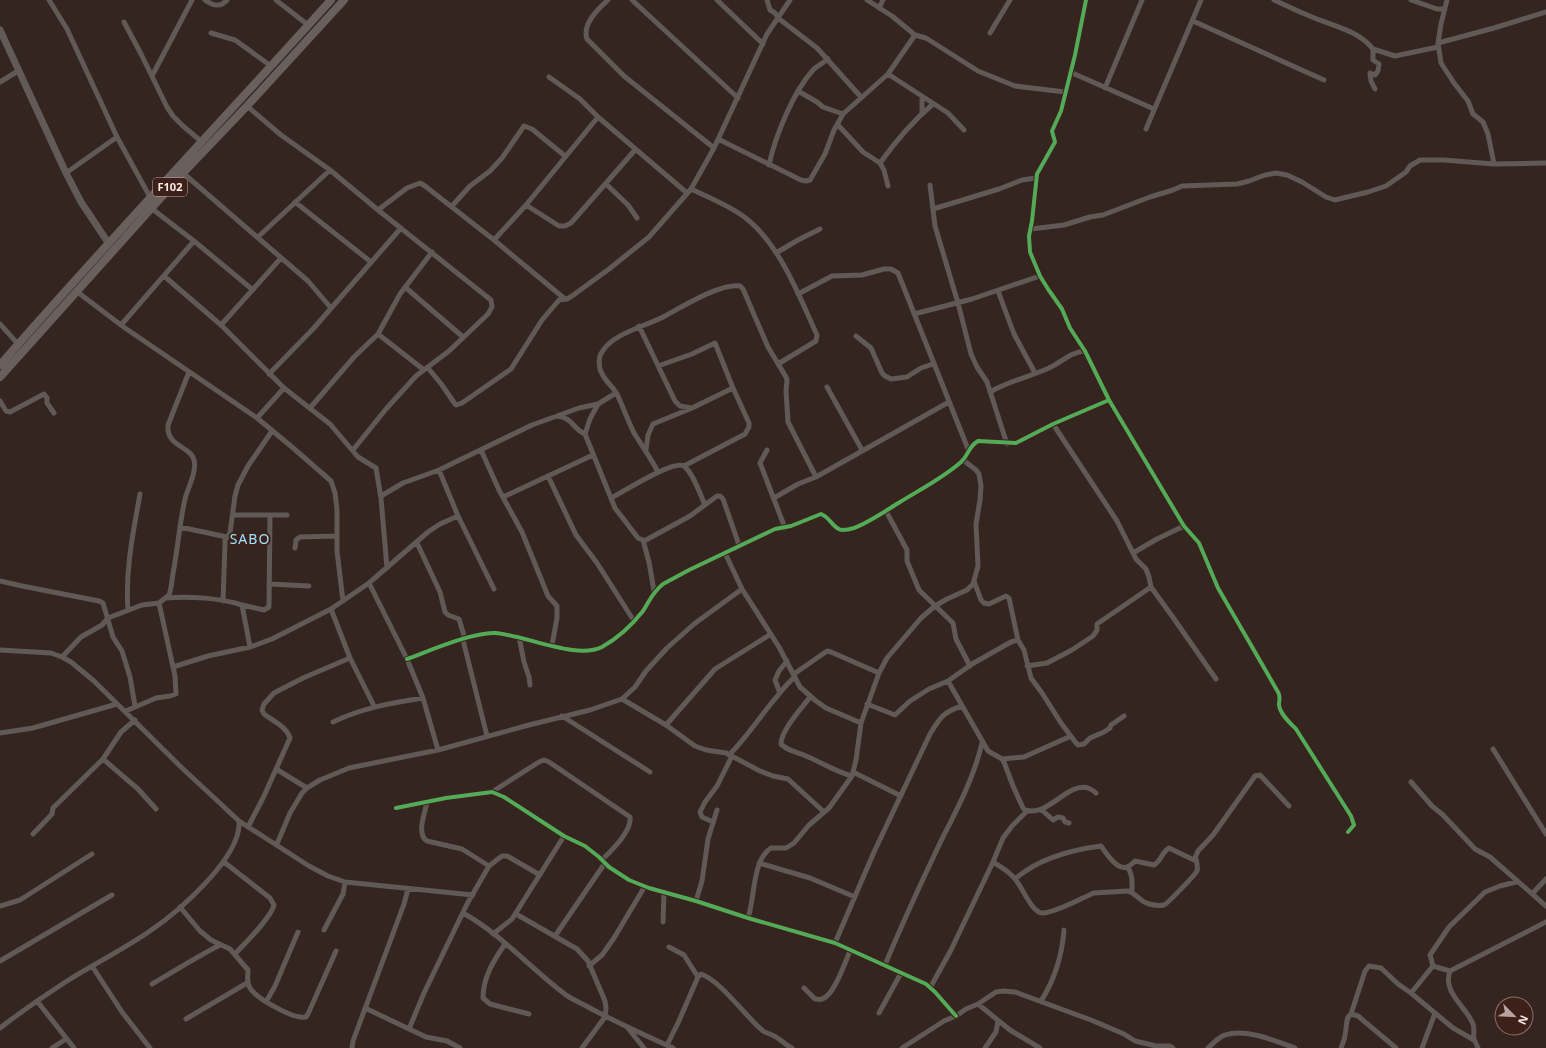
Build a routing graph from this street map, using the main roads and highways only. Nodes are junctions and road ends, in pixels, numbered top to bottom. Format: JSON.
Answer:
{"nodes":[{"id":1,"x":331,"y":0,"type":"edge"},
{"id":2,"x":344,"y":0,"type":"edge"},
{"id":3,"x":0,"y":365,"type":"edge"},
{"id":4,"x":0,"y":377,"type":"edge"}],
"edges":[{"from":1,"to":3,"type":"main road","number":"F102"},
{"from":2,"to":4,"type":"main road","number":"F102"}]}
